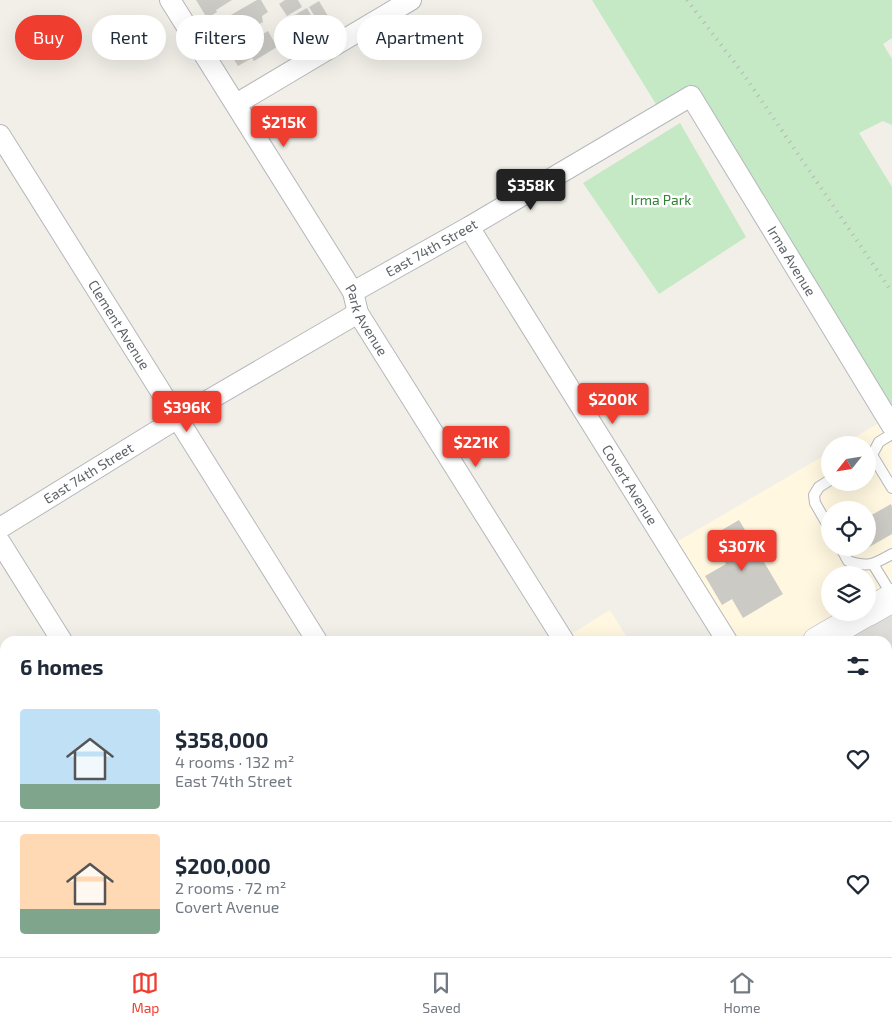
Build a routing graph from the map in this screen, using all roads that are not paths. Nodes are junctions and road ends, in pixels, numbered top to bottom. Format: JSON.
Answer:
{"nodes":[{"id":1,"x":170,"y":0,"type":"edge"},
{"id":2,"x":411,"y":0,"type":"edge"},
{"id":3,"x":691,"y":96,"type":"joint"},
{"id":4,"x":236,"y":104,"type":"junction"},
{"id":5,"x":0,"y":135,"type":"edge"},
{"id":6,"x":469,"y":227,"type":"junction"},
{"id":7,"x":353,"y":292,"type":"junction"},
{"id":8,"x":358,"y":313,"type":"junction"},
{"id":9,"x":178,"y":418,"type":"junction"},
{"id":10,"x":892,"y":426,"type":"edge"},
{"id":11,"x":892,"y":434,"type":"edge"},
{"id":12,"x":876,"y":447,"type":"edge"},
{"id":13,"x":876,"y":465,"type":"edge"},
{"id":14,"x":821,"y":486,"type":"edge"},
{"id":15,"x":892,"y":488,"type":"edge"},
{"id":16,"x":821,"y":513,"type":"edge"},
{"id":17,"x":0,"y":528,"type":"edge"},
{"id":18,"x":0,"y":542,"type":"edge"},
{"id":19,"x":892,"y":554,"type":"edge"},
{"id":20,"x":845,"y":556,"type":"edge"},
{"id":21,"x":874,"y":564,"type":"junction"},
{"id":22,"x":892,"y":597,"type":"edge"},
{"id":23,"x":876,"y":607,"type":"edge"},
{"id":24,"x":851,"y":621,"type":"edge"},
{"id":25,"x":59,"y":636,"type":"edge"},
{"id":26,"x":315,"y":636,"type":"edge"},
{"id":27,"x":561,"y":636,"type":"edge"},
{"id":28,"x":724,"y":636,"type":"edge"},
{"id":29,"x":826,"y":636,"type":"edge"}],
"edges":[{"from":1,"to":4,"type":"street","name":"Park Avenue"},
{"from":2,"to":4,"type":"street"},
{"from":3,"to":6,"type":"street","name":"East 74th Street"},
{"from":3,"to":10,"type":"street","name":"Irma Avenue"},
{"from":4,"to":7,"type":"street","name":"Park Avenue"},
{"from":5,"to":9,"type":"street","name":"Clement Avenue"},
{"from":6,"to":7,"type":"street","name":"East 74th Street"},
{"from":6,"to":28,"type":"street","name":"Covert Avenue"},
{"from":7,"to":8,"type":"street","name":"Park Avenue"},
{"from":8,"to":9,"type":"street","name":"East 74th Street"},
{"from":8,"to":27,"type":"street","name":"Park Avenue"},
{"from":9,"to":17,"type":"street","name":"East 74th Street"},
{"from":9,"to":26,"type":"street","name":"Clement Avenue"},
{"from":11,"to":12,"type":"lane"},
{"from":13,"to":15,"type":"lane"},
{"from":14,"to":16,"type":"lane"},
{"from":18,"to":25,"type":"street"},
{"from":19,"to":21,"type":"lane"},
{"from":20,"to":21,"type":"lane"},
{"from":21,"to":22,"type":"lane"},
{"from":22,"to":23,"type":"main road"},
{"from":24,"to":29,"type":"main road"}]}
